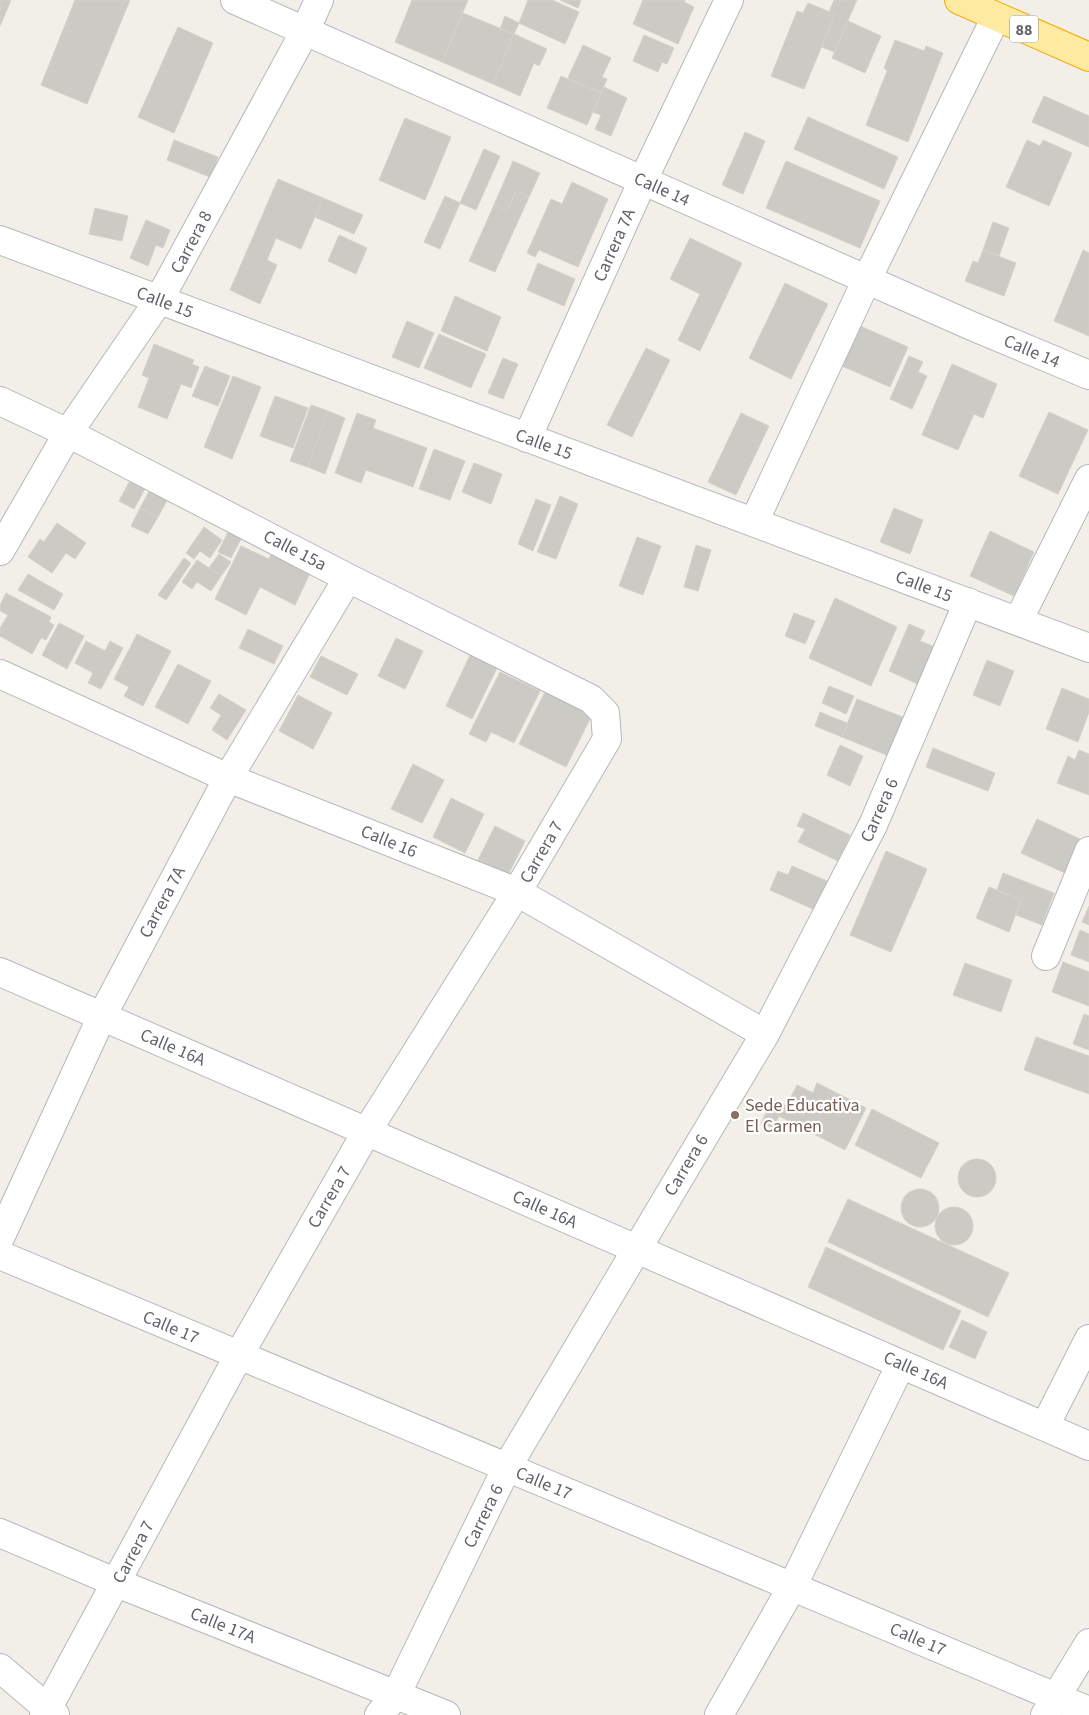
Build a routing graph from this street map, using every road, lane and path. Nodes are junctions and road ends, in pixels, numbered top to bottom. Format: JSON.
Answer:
{"nodes":[{"id":1,"x":235,"y":0,"type":"edge"},
{"id":2,"x":319,"y":0,"type":"edge"},
{"id":3,"x":729,"y":0,"type":"edge"},
{"id":4,"x":959,"y":0,"type":"edge"},
{"id":5,"x":996,"y":16,"type":"junction"},
{"id":6,"x":305,"y":31,"type":"junction"},
{"id":7,"x":1089,"y":57,"type":"edge"},
{"id":8,"x":643,"y":180,"type":"junction"},
{"id":9,"x":0,"y":240,"type":"edge"},
{"id":10,"x":867,"y":279,"type":"junction"},
{"id":11,"x":159,"y":300,"type":"junction"},
{"id":12,"x":1089,"y":375,"type":"edge"},
{"id":13,"x":0,"y":401,"type":"edge"},
{"id":14,"x":68,"y":432,"type":"junction"},
{"id":15,"x":527,"y":438,"type":"junction"},
{"id":16,"x":1089,"y":479,"type":"edge"},
{"id":17,"x":754,"y":522,"type":"junction"},
{"id":18,"x":0,"y":551,"type":"edge"},
{"id":19,"x":348,"y":578,"type":"junction"},
{"id":20,"x":968,"y":602,"type":"junction"},
{"id":21,"x":1018,"y":621,"type":"junction"},
{"id":22,"x":1089,"y":648,"type":"edge"},
{"id":23,"x":0,"y":674,"type":"edge"},
{"id":24,"x":590,"y":699,"type":"joint"},
{"id":25,"x":228,"y":778,"type":"junction"},
{"id":26,"x":1089,"y":851,"type":"edge"},
{"id":27,"x":517,"y":892,"type":"junction"},
{"id":28,"x":1046,"y":956,"type":"dead end"},
{"id":29,"x":0,"y":972,"type":"edge"},
{"id":30,"x":102,"y":1016,"type":"junction"},
{"id":31,"x":765,"y":1034,"type":"junction"},
{"id":32,"x":366,"y":1131,"type":"junction"},
{"id":33,"x":0,"y":1238,"type":"edge"},
{"id":34,"x":635,"y":1248,"type":"junction"},
{"id":35,"x":0,"y":1255,"type":"edge"},
{"id":36,"x":1089,"y":1339,"type":"edge"},
{"id":37,"x":238,"y":1355,"type":"junction"},
{"id":38,"x":901,"y":1364,"type":"junction"},
{"id":39,"x":1045,"y":1426,"type":"junction"},
{"id":40,"x":1089,"y":1446,"type":"edge"},
{"id":41,"x":506,"y":1467,"type":"junction"},
{"id":42,"x":0,"y":1533,"type":"edge"},
{"id":43,"x":117,"y":1583,"type":"junction"},
{"id":44,"x":792,"y":1587,"type":"junction"},
{"id":45,"x":1089,"y":1643,"type":"edge"},
{"id":46,"x":0,"y":1668,"type":"edge"},
{"id":47,"x":388,"y":1705,"type":"edge"},
{"id":48,"x":1050,"y":1706,"type":"edge"},
{"id":49,"x":1089,"y":1711,"type":"edge"},
{"id":50,"x":49,"y":1712,"type":"edge"},
{"id":51,"x":446,"y":1715,"type":"edge"},
{"id":52,"x":718,"y":1715,"type":"edge"}],
"edges":[{"from":1,"to":6,"type":"street","name":"Calle 14"},
{"from":2,"to":6,"type":"street","name":"Carrera 8"},
{"from":3,"to":8,"type":"street","name":"Carrera 7A"},
{"from":4,"to":5,"type":"highway","number":"88"},
{"from":5,"to":7,"type":"highway","number":"88"},
{"from":5,"to":10,"type":"street"},
{"from":6,"to":8,"type":"street","name":"Calle 14"},
{"from":6,"to":11,"type":"street","name":"Carrera 8"},
{"from":8,"to":10,"type":"street","name":"Calle 14"},
{"from":8,"to":15,"type":"street","name":"Carrera 7A"},
{"from":9,"to":11,"type":"street","name":"Calle 15"},
{"from":10,"to":12,"type":"street","name":"Calle 14"},
{"from":10,"to":17,"type":"street"},
{"from":11,"to":14,"type":"street","name":"Carrera 8"},
{"from":11,"to":15,"type":"street","name":"Calle 15"},
{"from":13,"to":14,"type":"street","name":"Calle 15a"},
{"from":14,"to":18,"type":"street","name":"Carrera 8"},
{"from":14,"to":19,"type":"street","name":"Calle 15a"},
{"from":15,"to":17,"type":"street","name":"Calle 15"},
{"from":16,"to":21,"type":"street"},
{"from":17,"to":20,"type":"street","name":"Calle 15"},
{"from":19,"to":24,"type":"street","name":"Calle 15a"},
{"from":19,"to":25,"type":"street","name":"Carrera 7A"},
{"from":20,"to":21,"type":"street","name":"Calle 15"},
{"from":20,"to":31,"type":"street","name":"Carrera 6"},
{"from":21,"to":22,"type":"street","name":"Calle 15"},
{"from":23,"to":25,"type":"street","name":"Calle 16"},
{"from":24,"to":27,"type":"street","name":"Carrera 7"},
{"from":25,"to":27,"type":"street","name":"Calle 16"},
{"from":25,"to":30,"type":"street","name":"Carrera 7A"},
{"from":26,"to":28,"type":"street"},
{"from":27,"to":31,"type":"street","name":"Calle 16"},
{"from":27,"to":32,"type":"street","name":"Carrera 7"},
{"from":29,"to":30,"type":"street","name":"Calle 16A"},
{"from":30,"to":32,"type":"street","name":"Calle 16A"},
{"from":30,"to":33,"type":"street","name":"Carrera 7A"},
{"from":31,"to":34,"type":"street","name":"Carrera 6"},
{"from":32,"to":34,"type":"street","name":"Calle 16A"},
{"from":32,"to":37,"type":"street","name":"Carrera 7"},
{"from":34,"to":38,"type":"street","name":"Calle 16A"},
{"from":34,"to":41,"type":"street","name":"Carrera 6"},
{"from":35,"to":37,"type":"street","name":"Calle 17"},
{"from":36,"to":39,"type":"street"},
{"from":37,"to":41,"type":"street","name":"Calle 17"},
{"from":37,"to":43,"type":"street","name":"Carrera 7"},
{"from":38,"to":39,"type":"street","name":"Calle 16A"},
{"from":38,"to":44,"type":"street"},
{"from":39,"to":40,"type":"street","name":"Calle 16A"},
{"from":41,"to":44,"type":"street","name":"Calle 17"},
{"from":41,"to":47,"type":"street","name":"Carrera 6"},
{"from":42,"to":43,"type":"street","name":"Calle 17A"},
{"from":43,"to":47,"type":"street","name":"Calle 17A"},
{"from":43,"to":50,"type":"street","name":"Carrera 7"},
{"from":44,"to":48,"type":"street","name":"Calle 17"},
{"from":44,"to":52,"type":"street"},
{"from":45,"to":48,"type":"street"},
{"from":46,"to":50,"type":"street"},
{"from":47,"to":51,"type":"street","name":"Calle 17A"},
{"from":48,"to":49,"type":"street","name":"Calle 17"}]}
